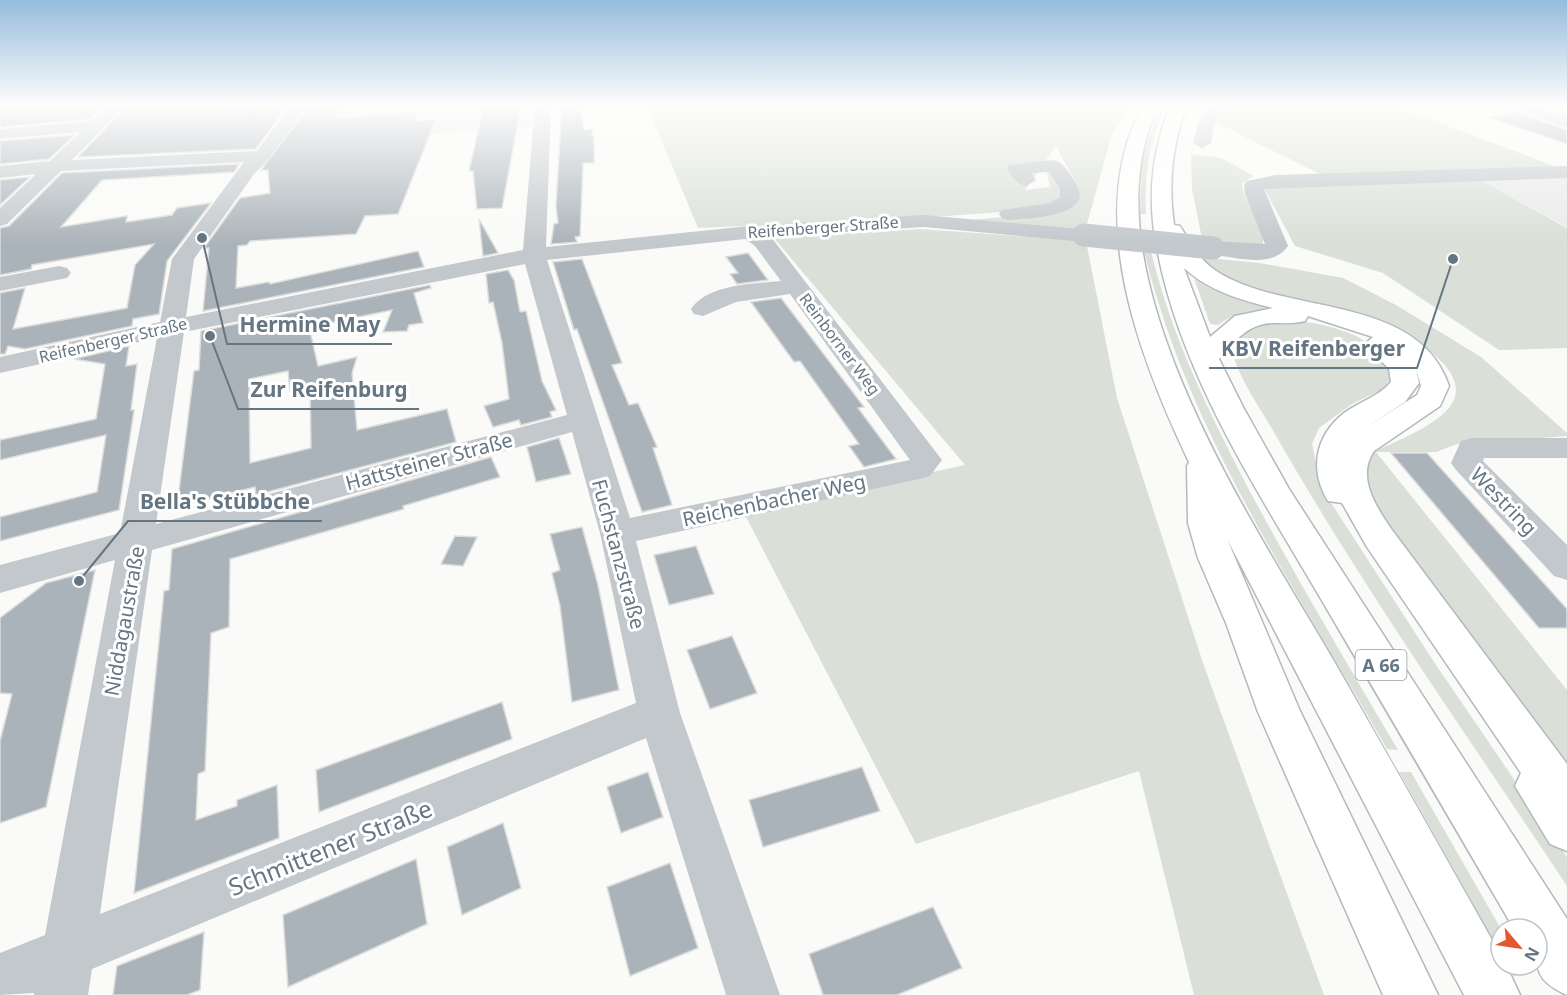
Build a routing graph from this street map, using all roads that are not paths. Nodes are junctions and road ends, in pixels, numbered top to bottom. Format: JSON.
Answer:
{"nodes":[{"id":1,"x":71,"y":151,"type":"edge"},
{"id":2,"x":265,"y":151,"type":"edge"},
{"id":3,"x":540,"y":151,"type":"edge"},
{"id":4,"x":1132,"y":151,"type":"edge"},
{"id":5,"x":1165,"y":151,"type":"edge"},
{"id":6,"x":262,"y":156,"type":"junction"},
{"id":7,"x":56,"y":166,"type":"junction"},
{"id":8,"x":0,"y":172,"type":"edge"},
{"id":9,"x":1567,"y":172,"type":"edge"},
{"id":10,"x":1026,"y":180,"type":"dead end"},
{"id":11,"x":1163,"y":213,"type":"junction"},
{"id":12,"x":0,"y":220,"type":"edge"},
{"id":13,"x":924,"y":220,"type":"junction"},
{"id":14,"x":749,"y":232,"type":"junction"},
{"id":15,"x":534,"y":255,"type":"junction"},
{"id":16,"x":58,"y":273,"type":"dead end"},
{"id":17,"x":0,"y":284,"type":"edge"},
{"id":18,"x":796,"y":286,"type":"junction"},
{"id":19,"x":703,"y":309,"type":"dead end"},
{"id":20,"x":172,"y":327,"type":"junction"},
{"id":21,"x":1206,"y":357,"type":"junction"},
{"id":22,"x":0,"y":365,"type":"edge"},
{"id":23,"x":581,"y":420,"type":"junction"},
{"id":24,"x":1567,"y":448,"type":"edge"},
{"id":25,"x":1203,"y":458,"type":"junction"},
{"id":26,"x":926,"y":460,"type":"joint"},
{"id":27,"x":617,"y":533,"type":"junction"},
{"id":28,"x":138,"y":542,"type":"junction"},
{"id":29,"x":1567,"y":567,"type":"edge"},
{"id":30,"x":0,"y":579,"type":"edge"},
{"id":31,"x":659,"y":713,"type":"junction"},
{"id":32,"x":1567,"y":801,"type":"edge"},
{"id":33,"x":1567,"y":828,"type":"edge"},
{"id":34,"x":1567,"y":968,"type":"edge"},
{"id":35,"x":65,"y":974,"type":"edge"},
{"id":36,"x":0,"y":980,"type":"edge"},
{"id":37,"x":753,"y":995,"type":"edge"},
{"id":38,"x":1411,"y":995,"type":"edge"},
{"id":39,"x":1493,"y":995,"type":"edge"}],
"edges":[{"from":1,"to":7,"type":"street"},
{"from":2,"to":6,"type":"street","name":"Niddagaustraße"},
{"from":3,"to":15,"type":"street","name":"Fuchstanzstraße"},
{"from":4,"to":25,"type":"highway","number":"A 66"},
{"from":5,"to":11,"type":"highway","number":"A 66"},
{"from":6,"to":7,"type":"street"},
{"from":6,"to":20,"type":"street","name":"Niddagaustraße"},
{"from":7,"to":8,"type":"street"},
{"from":7,"to":12,"type":"street"},
{"from":9,"to":13,"type":"street","name":"Reifenberger Straße","bridge":true},
{"from":10,"to":13,"type":"street"},
{"from":11,"to":21,"type":"highway","number":"A 66"},
{"from":11,"to":32,"type":"highway"},
{"from":13,"to":14,"type":"street","name":"Reifenberger Straße"},
{"from":14,"to":15,"type":"street","name":"Reifenberger Straße"},
{"from":14,"to":18,"type":"street","name":"Reinborner Weg"},
{"from":15,"to":20,"type":"street","name":"Reifenberger Straße"},
{"from":15,"to":23,"type":"street","name":"Fuchstanzstraße"},
{"from":16,"to":17,"type":"street"},
{"from":18,"to":19,"type":"street"},
{"from":18,"to":26,"type":"street","name":"Reinborner Weg"},
{"from":20,"to":22,"type":"street","name":"Reifenberger Straße"},
{"from":20,"to":28,"type":"street","name":"Niddagaustraße"},
{"from":21,"to":33,"type":"highway"},
{"from":21,"to":34,"type":"highway","number":"A 66"},
{"from":23,"to":27,"type":"street","name":"Fuchstanzstraße"},
{"from":23,"to":28,"type":"street","name":"Hattsteiner Straße"},
{"from":24,"to":29,"type":"street","name":"Westring"},
{"from":25,"to":38,"type":"highway"},
{"from":25,"to":39,"type":"highway","number":"A 66"},
{"from":26,"to":27,"type":"street","name":"Reichenbacher Weg"},
{"from":27,"to":31,"type":"street","name":"Fuchstanzstraße"},
{"from":28,"to":30,"type":"street","name":"Hattsteiner Straße"},
{"from":28,"to":35,"type":"street","name":"Niddagaustraße"},
{"from":31,"to":35,"type":"street","name":"Schmittener Straße"},
{"from":31,"to":37,"type":"street","name":"Fuchstanzstraße"},
{"from":35,"to":36,"type":"street","name":"Schmittener Straße"}]}
